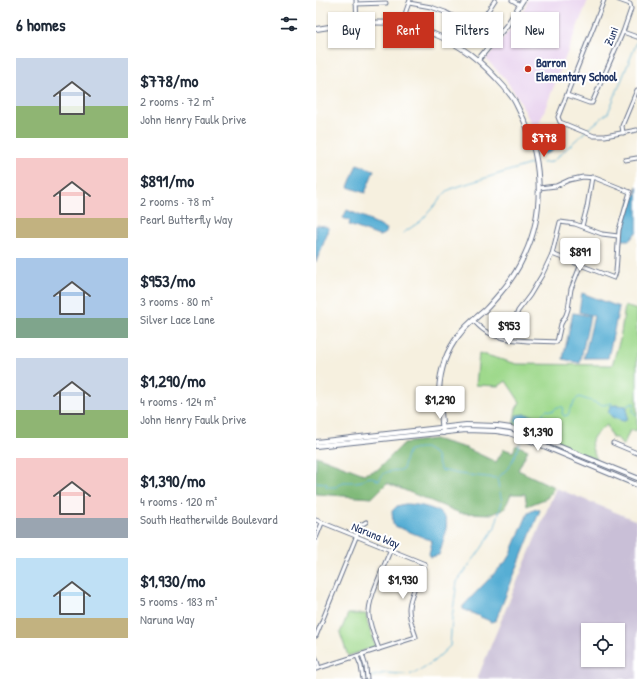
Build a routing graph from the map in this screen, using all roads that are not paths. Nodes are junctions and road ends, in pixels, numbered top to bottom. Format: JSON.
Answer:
{"nodes":[{"id":1,"x":356,"y":0,"type":"edge"},
{"id":2,"x":495,"y":0,"type":"edge"},
{"id":3,"x":512,"y":0,"type":"edge"},
{"id":4,"x":523,"y":0,"type":"edge"},
{"id":5,"x":604,"y":0,"type":"edge"},
{"id":6,"x":619,"y":0,"type":"edge"},
{"id":7,"x":409,"y":1,"type":"edge"},
{"id":8,"x":386,"y":3,"type":"dead end"},
{"id":9,"x":356,"y":4,"type":"junction"},
{"id":10,"x":520,"y":5,"type":"junction"},
{"id":11,"x":356,"y":12,"type":"edge"},
{"id":12,"x":406,"y":12,"type":"edge"},
{"id":13,"x":328,"y":27,"type":"edge"},
{"id":14,"x":316,"y":28,"type":"edge"},
{"id":15,"x":623,"y":32,"type":"junction"},
{"id":16,"x":434,"y":34,"type":"edge"},
{"id":17,"x":637,"y":37,"type":"edge"},
{"id":18,"x":478,"y":60,"type":"junction"},
{"id":19,"x":637,"y":90,"type":"edge"},
{"id":20,"x":566,"y":95,"type":"junction"},
{"id":21,"x":636,"y":95,"type":"edge"},
{"id":22,"x":637,"y":130,"type":"edge"},
{"id":23,"x":623,"y":133,"type":"junction"},
{"id":24,"x":637,"y":158,"type":"edge"},
{"id":25,"x":625,"y":160,"type":"dead end"},
{"id":26,"x":592,"y":177,"type":"junction"},
{"id":27,"x":539,"y":188,"type":"junction"},
{"id":28,"x":582,"y":226,"type":"junction"},
{"id":29,"x":618,"y":236,"type":"junction"},
{"id":30,"x":552,"y":254,"type":"junction"},
{"id":31,"x":581,"y":264,"type":"junction"},
{"id":32,"x":473,"y":320,"type":"junction"},
{"id":33,"x":511,"y":339,"type":"junction"},
{"id":34,"x":442,"y":427,"type":"junction"},
{"id":35,"x":443,"y":433,"type":"junction"},
{"id":36,"x":316,"y":442,"type":"edge"},
{"id":37,"x":328,"y":443,"type":"junction"},
{"id":38,"x":613,"y":443,"type":"dead end"},
{"id":39,"x":316,"y":446,"type":"edge"},
{"id":40,"x":560,"y":446,"type":"junction"},
{"id":41,"x":557,"y":452,"type":"junction"},
{"id":42,"x":637,"y":453,"type":"edge"},
{"id":43,"x":637,"y":478,"type":"edge"},
{"id":44,"x":637,"y":485,"type":"edge"},
{"id":45,"x":316,"y":520,"type":"edge"},
{"id":46,"x":366,"y":522,"type":"dead end"},
{"id":47,"x":322,"y":523,"type":"junction"},
{"id":48,"x":356,"y":537,"type":"junction"},
{"id":49,"x":316,"y":538,"type":"edge"},
{"id":50,"x":390,"y":551,"type":"junction"},
{"id":51,"x":316,"y":636,"type":"edge"},
{"id":52,"x":379,"y":649,"type":"junction"},
{"id":53,"x":362,"y":654,"type":"junction"},
{"id":54,"x":357,"y":656,"type":"junction"},
{"id":55,"x":316,"y":658,"type":"edge"},
{"id":56,"x":318,"y":668,"type":"edge"},
{"id":57,"x":363,"y":679,"type":"edge"},
{"id":58,"x":367,"y":679,"type":"edge"}],
"edges":[{"from":1,"to":9,"type":"street"},
{"from":2,"to":7,"type":"street"},
{"from":3,"to":10,"type":"street"},
{"from":4,"to":10,"type":"main road"},
{"from":5,"to":20,"type":"street"},
{"from":6,"to":15,"type":"street","name":"Zuni"},
{"from":7,"to":12,"type":"street"},
{"from":8,"to":9,"type":"street"},
{"from":9,"to":11,"type":"street"},
{"from":10,"to":18,"type":"main road"},
{"from":13,"to":14,"type":"main road"},
{"from":15,"to":17,"type":"street"},
{"from":15,"to":20,"type":"street","name":"Zuni"},
{"from":16,"to":18,"type":"main road"},
{"from":18,"to":27,"type":"main road"},
{"from":19,"to":21,"type":"street"},
{"from":20,"to":23,"type":"street"},
{"from":21,"to":23,"type":"street"},
{"from":22,"to":23,"type":"street"},
{"from":24,"to":25,"type":"street"},
{"from":26,"to":27,"type":"street"},
{"from":26,"to":28,"type":"street"},
{"from":26,"to":29,"type":"street"},
{"from":27,"to":32,"type":"main road"},
{"from":28,"to":29,"type":"street"},
{"from":28,"to":30,"type":"street"},
{"from":29,"to":31,"type":"street"},
{"from":30,"to":31,"type":"street"},
{"from":30,"to":33,"type":"street"},
{"from":31,"to":33,"type":"street"},
{"from":32,"to":33,"type":"street"},
{"from":32,"to":34,"type":"main road"},
{"from":34,"to":35,"type":"main road"},
{"from":34,"to":37,"type":"main road"},
{"from":34,"to":40,"type":"main road"},
{"from":35,"to":37,"type":"main road"},
{"from":35,"to":41,"type":"main road"},
{"from":36,"to":37,"type":"main road"},
{"from":37,"to":39,"type":"main road"},
{"from":38,"to":42,"type":"street"},
{"from":40,"to":41,"type":"main road"},
{"from":40,"to":43,"type":"main road"},
{"from":41,"to":44,"type":"main road"},
{"from":45,"to":47,"type":"street","name":"Naruna Way"},
{"from":46,"to":48,"type":"street"},
{"from":47,"to":48,"type":"street","name":"Naruna Way"},
{"from":47,"to":49,"type":"street"},
{"from":48,"to":50,"type":"street","name":"Naruna Way"},
{"from":48,"to":51,"type":"street"},
{"from":50,"to":52,"type":"street"},
{"from":50,"to":52,"type":"street","name":"Naruna Way"},
{"from":52,"to":53,"type":"street"},
{"from":53,"to":54,"type":"street"},
{"from":53,"to":58,"type":"street"},
{"from":54,"to":56,"type":"street"},
{"from":54,"to":57,"type":"street"},
{"from":55,"to":56,"type":"street"}]}
